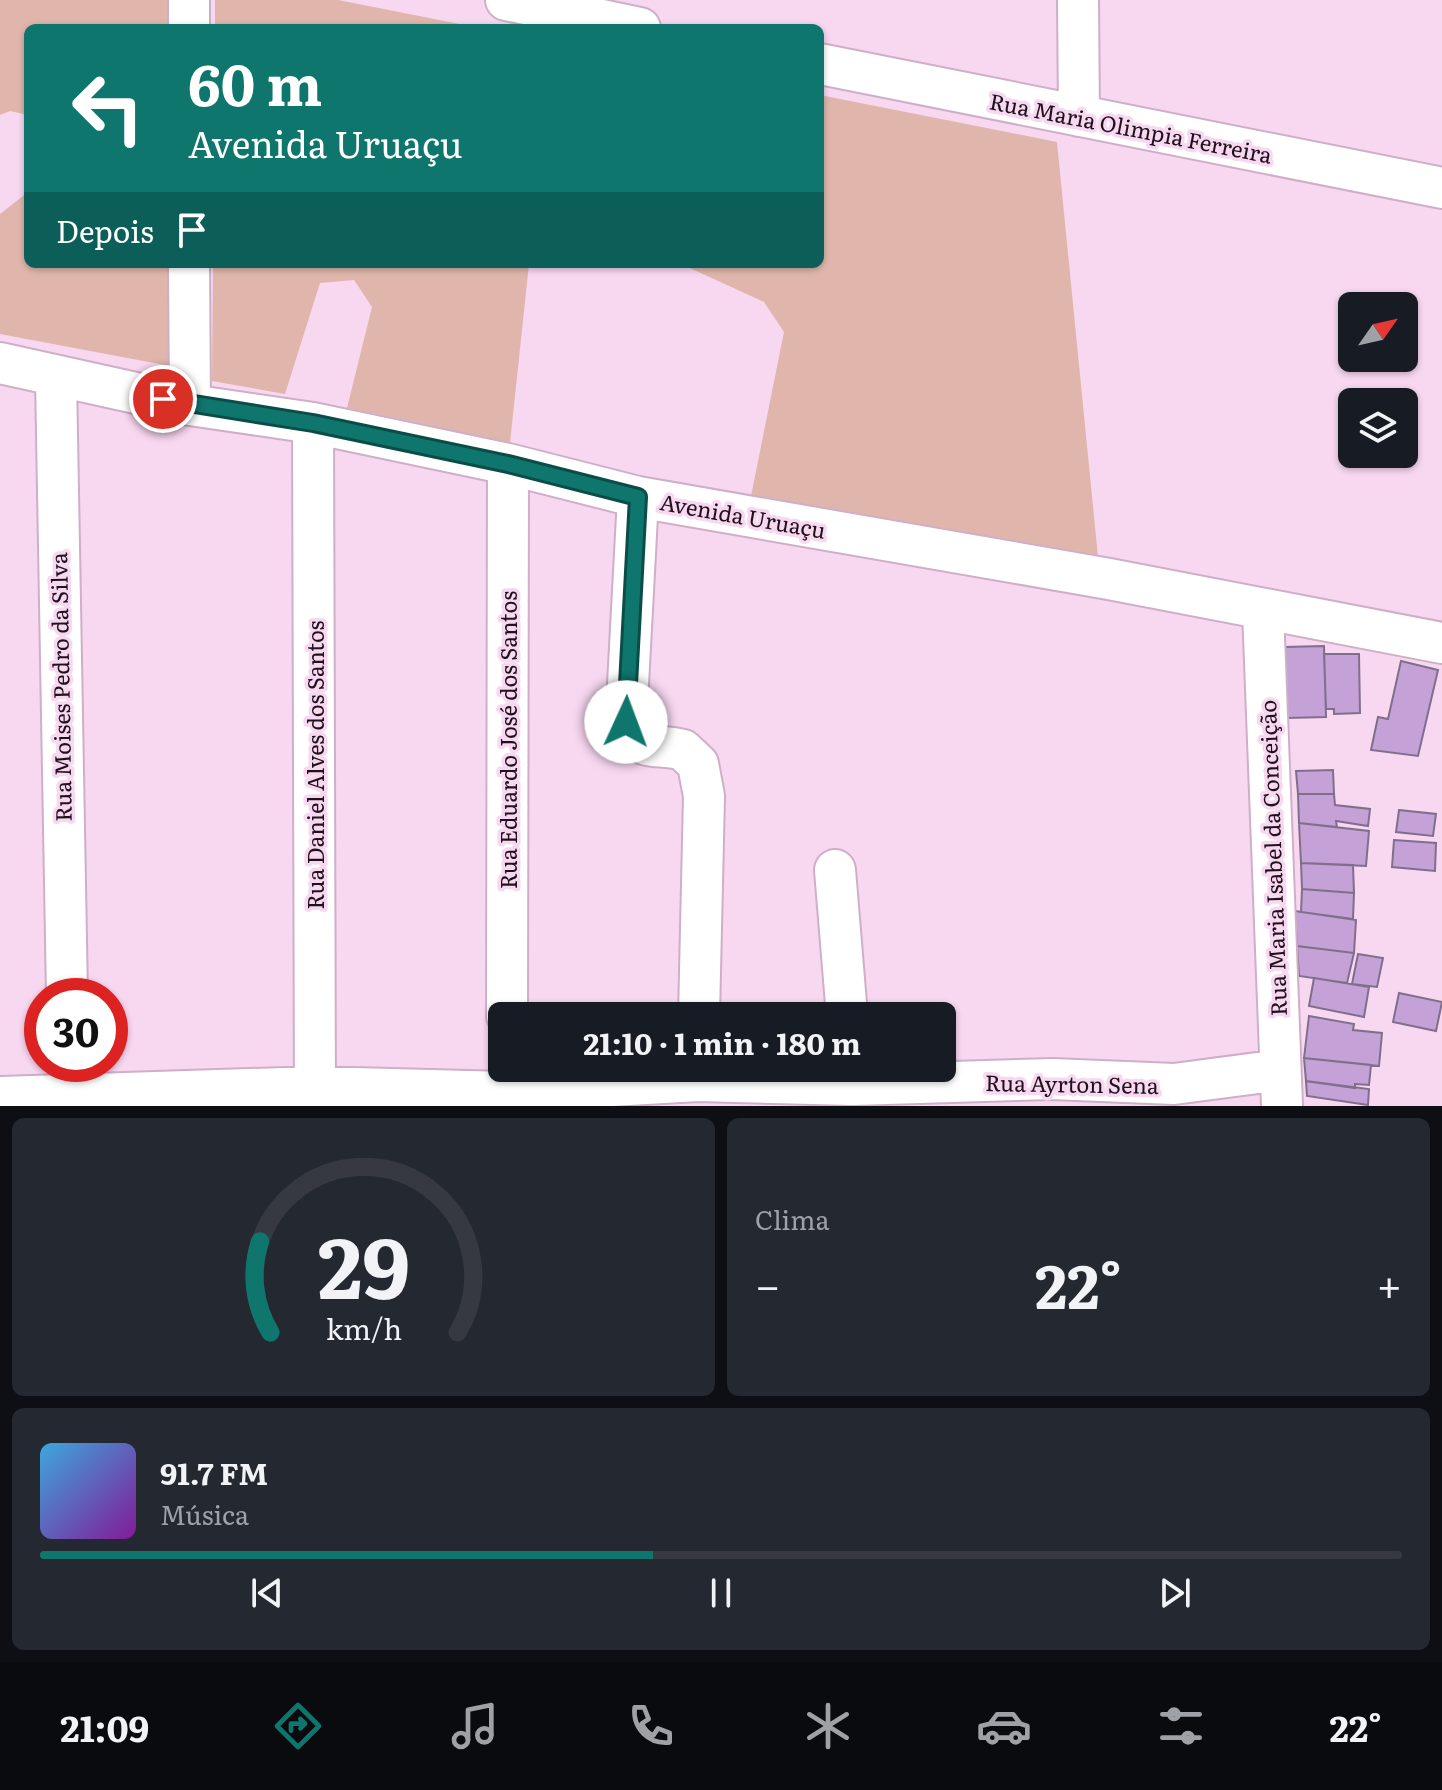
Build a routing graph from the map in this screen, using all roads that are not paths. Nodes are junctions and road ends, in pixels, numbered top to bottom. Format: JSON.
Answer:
{"nodes":[{"id":1,"x":189,"y":0,"type":"edge"},
{"id":2,"x":506,"y":0,"type":"edge"},
{"id":3,"x":646,"y":0,"type":"edge"},
{"id":4,"x":1078,"y":0,"type":"edge"},
{"id":5,"x":189,"y":24,"type":"edge"},
{"id":6,"x":621,"y":24,"type":"edge"},
{"id":7,"x":647,"y":24,"type":"edge"},
{"id":8,"x":824,"y":65,"type":"edge"},
{"id":9,"x":1079,"y":116,"type":"junction"},
{"id":10,"x":1442,"y":188,"type":"edge"},
{"id":11,"x":189,"y":268,"type":"edge"},
{"id":12,"x":0,"y":363,"type":"edge"},
{"id":13,"x":56,"y":378,"type":"junction"},
{"id":14,"x":190,"y":405,"type":"junction"},
{"id":15,"x":313,"y":423,"type":"junction"},
{"id":16,"x":508,"y":464,"type":"junction"},
{"id":17,"x":638,"y":497,"type":"junction"},
{"id":18,"x":1263,"y":610,"type":"junction"},
{"id":19,"x":1442,"y":643,"type":"edge"},
{"id":20,"x":835,"y":870,"type":"dead end"},
{"id":21,"x":66,"y":978,"type":"edge"},
{"id":22,"x":507,"y":1002,"type":"edge"},
{"id":23,"x":699,"y":1002,"type":"edge"},
{"id":24,"x":846,"y":1002,"type":"edge"},
{"id":25,"x":602,"y":1082,"type":"edge"},
{"id":26,"x":927,"y":1082,"type":"edge"},
{"id":27,"x":1281,"y":1088,"type":"edge"},
{"id":28,"x":70,"y":1089,"type":"edge"},
{"id":29,"x":507,"y":1089,"type":"edge"},
{"id":30,"x":1053,"y":1092,"type":"edge"},
{"id":31,"x":315,"y":1096,"type":"edge"},
{"id":32,"x":0,"y":1097,"type":"edge"}],
"edges":[{"from":1,"to":5,"type":"street"},
{"from":2,"to":6,"type":"street"},
{"from":3,"to":7,"type":"street"},
{"from":4,"to":9,"type":"street"},
{"from":8,"to":9,"type":"street","name":"Rua Maria Olimpia Ferreira"},
{"from":9,"to":10,"type":"street","name":"Rua Maria Olimpia Ferreira"},
{"from":11,"to":14,"type":"street"},
{"from":12,"to":13,"type":"street","name":"Avenida Uruaçu"},
{"from":13,"to":14,"type":"street","name":"Avenida Uruaçu"},
{"from":13,"to":21,"type":"street","name":"Rua Moises Pedro da Silva"},
{"from":14,"to":15,"type":"street","name":"Avenida Uruaçu"},
{"from":15,"to":16,"type":"street","name":"Avenida Uruaçu"},
{"from":15,"to":31,"type":"street","name":"Rua Daniel Alves dos Santos"},
{"from":16,"to":17,"type":"street","name":"Avenida Uruaçu"},
{"from":16,"to":22,"type":"street","name":"Rua Eduardo José dos Santos"},
{"from":17,"to":18,"type":"street","name":"Avenida Uruaçu"},
{"from":17,"to":23,"type":"street"},
{"from":18,"to":19,"type":"street","name":"Avenida Uruaçu"},
{"from":18,"to":27,"type":"street","name":"Rua Maria Isabel da Conceição"},
{"from":20,"to":24,"type":"street"},
{"from":25,"to":29,"type":"street","name":"Rua Ayrton Sena"},
{"from":26,"to":30,"type":"street","name":"Rua Ayrton Sena"},
{"from":27,"to":30,"type":"street","name":"Rua Ayrton Sena"},
{"from":28,"to":31,"type":"street","name":"Rua Ayrton Sena"},
{"from":28,"to":32,"type":"street","name":"Rua Ayrton Sena"},
{"from":29,"to":31,"type":"street","name":"Rua Ayrton Sena"}]}
